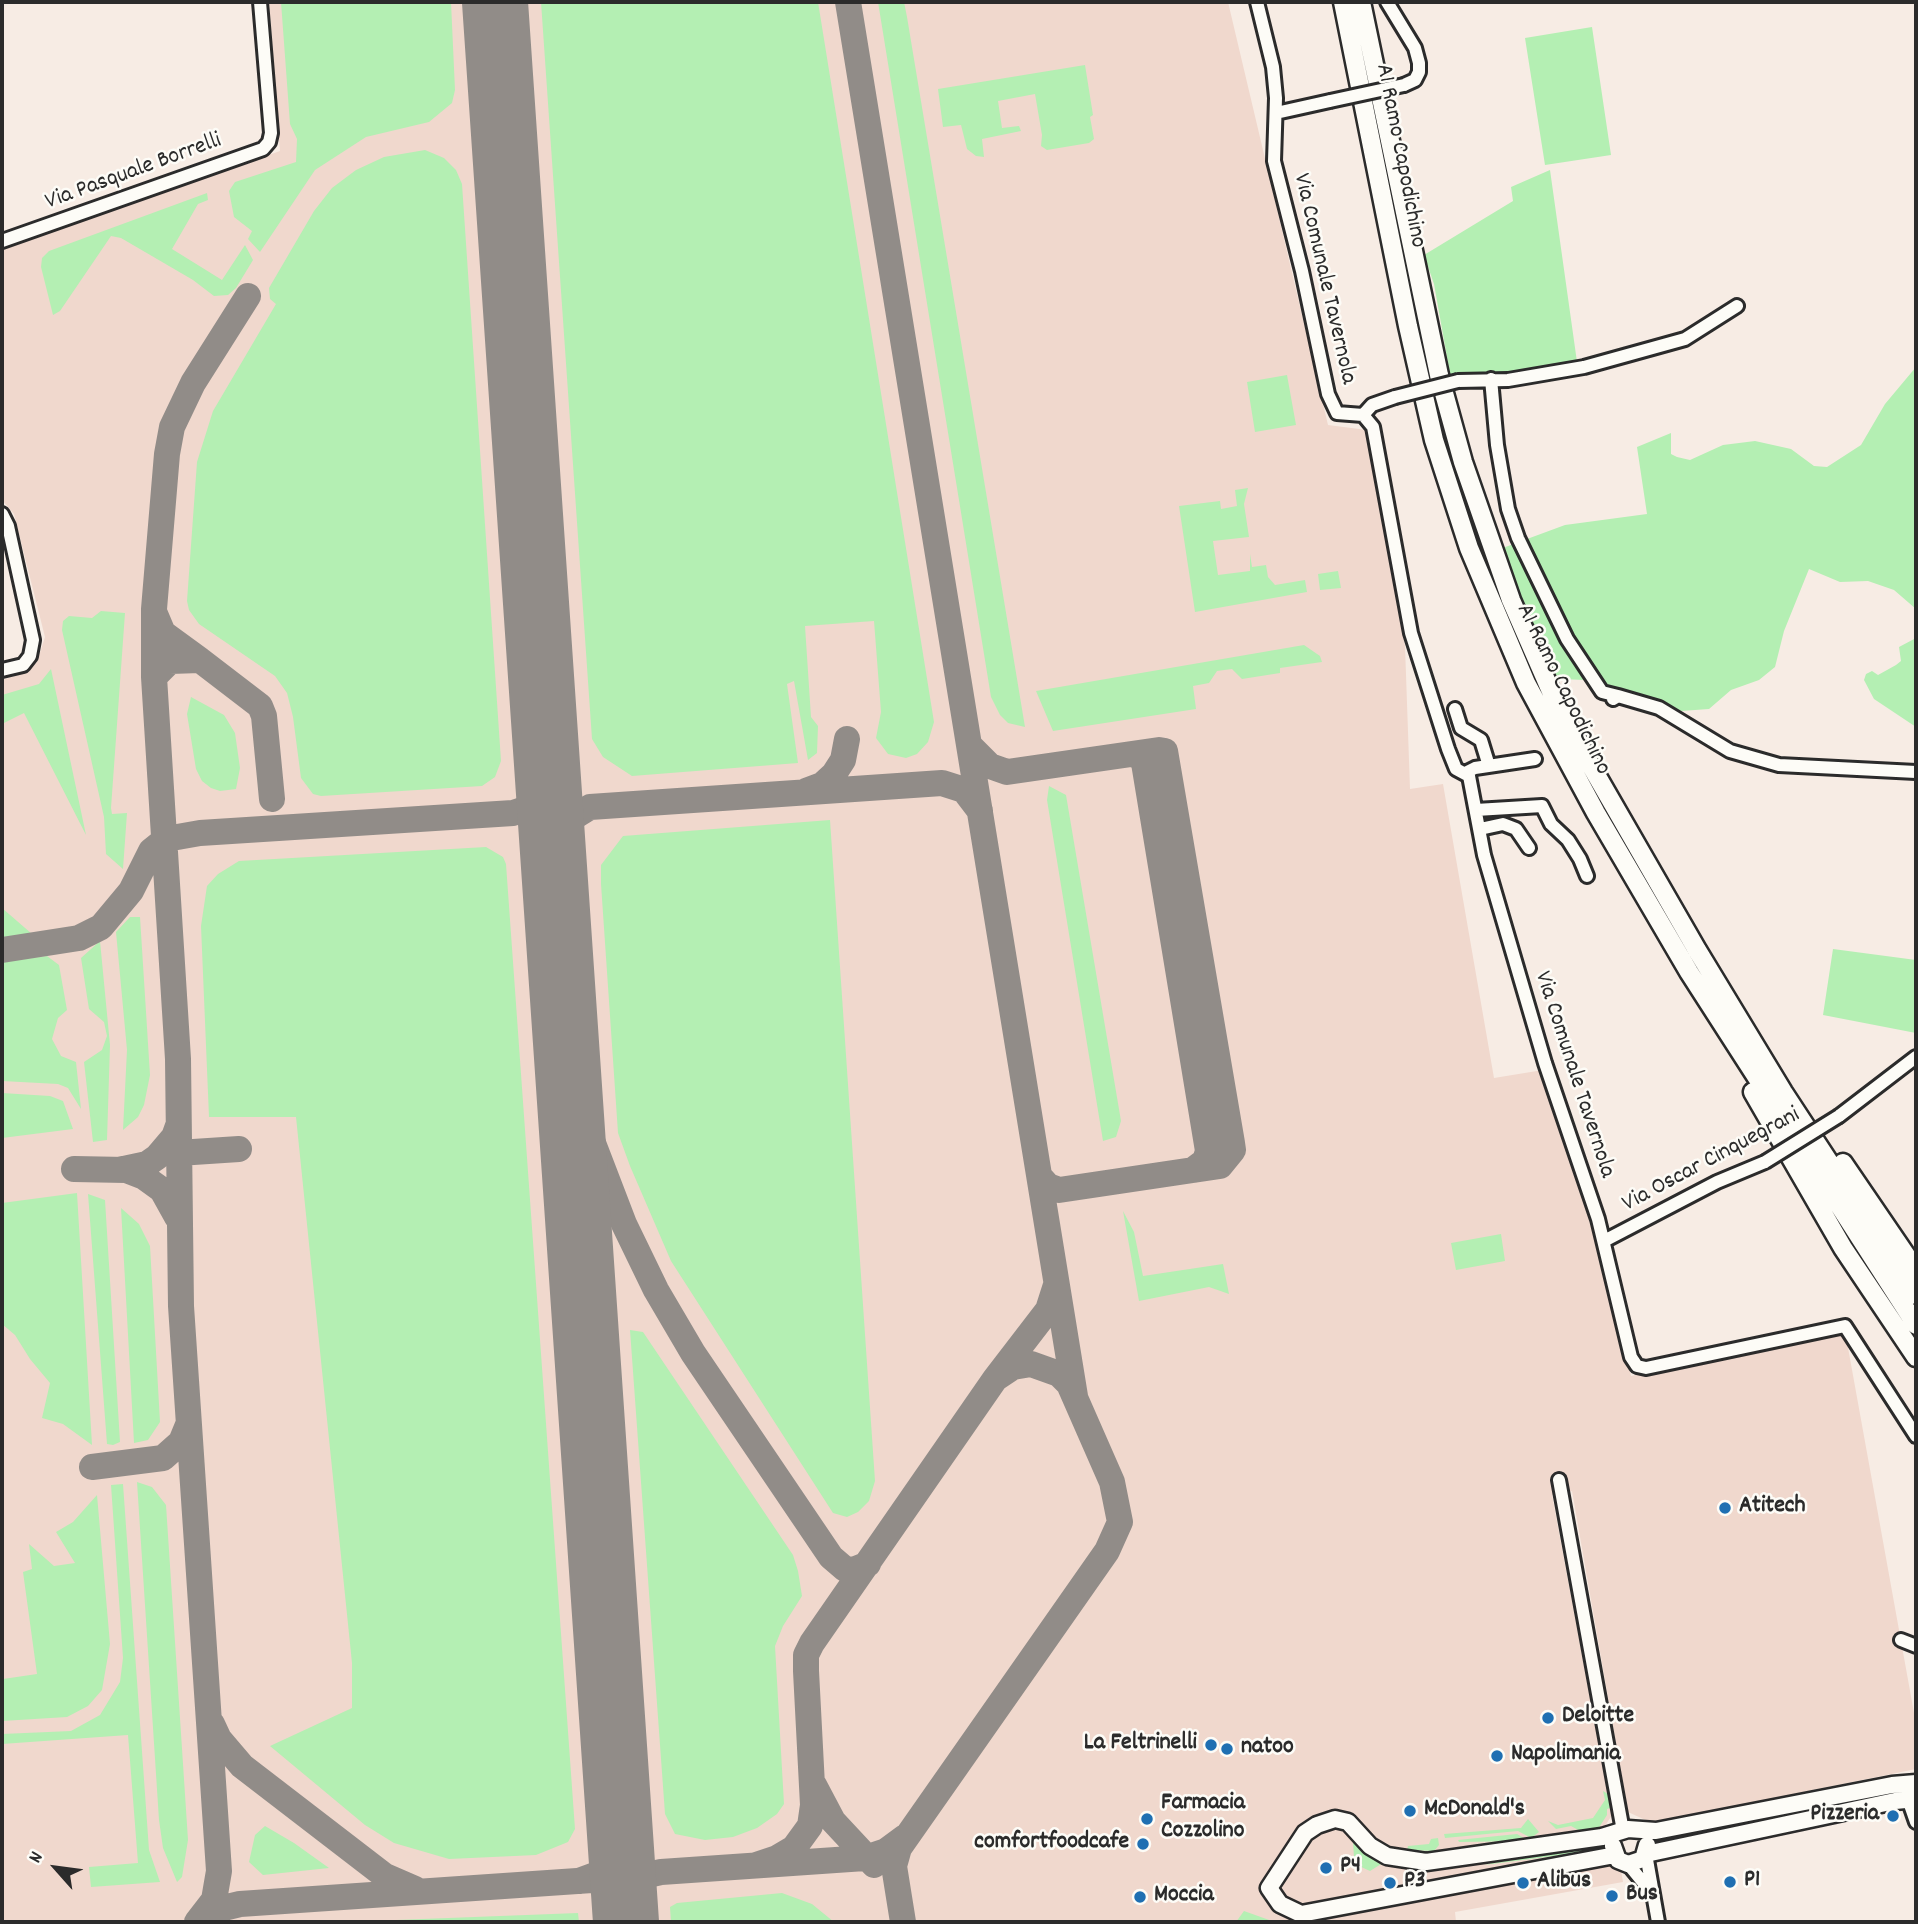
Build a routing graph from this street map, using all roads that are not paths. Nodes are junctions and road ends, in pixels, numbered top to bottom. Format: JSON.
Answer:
{"nodes":[{"id":1,"x":260,"y":2,"type":"edge"},
{"id":2,"x":1257,"y":2,"type":"edge"},
{"id":3,"x":1332,"y":2,"type":"edge"},
{"id":4,"x":1343,"y":2,"type":"edge"},
{"id":5,"x":1361,"y":2,"type":"edge"},
{"id":6,"x":1387,"y":2,"type":"edge"},
{"id":7,"x":1276,"y":113,"type":"junction"},
{"id":8,"x":1387,"y":220,"type":"junction"},
{"id":9,"x":2,"y":241,"type":"edge"},
{"id":10,"x":1737,"y":306,"type":"dead end"},
{"id":11,"x":1491,"y":379,"type":"junction"},
{"id":12,"x":1363,"y":415,"type":"junction"},
{"id":13,"x":2,"y":514,"type":"edge"},
{"id":14,"x":2,"y":670,"type":"edge"},
{"id":15,"x":1455,"y":709,"type":"dead end"},
{"id":16,"x":1535,"y":759,"type":"dead end"},
{"id":17,"x":1489,"y":766,"type":"junction"},
{"id":18,"x":1916,"y":772,"type":"edge"},
{"id":19,"x":1465,"y":773,"type":"junction"},
{"id":20,"x":1476,"y":810,"type":"junction"},
{"id":21,"x":1480,"y":829,"type":"junction"},
{"id":22,"x":1529,"y":848,"type":"dead end"},
{"id":23,"x":1587,"y":876,"type":"dead end"},
{"id":24,"x":1738,"y":1050,"type":"junction"},
{"id":25,"x":1916,"y":1057,"type":"edge"},
{"id":26,"x":1783,"y":1092,"type":"junction"},
{"id":27,"x":1604,"y":1241,"type":"junction"},
{"id":28,"x":1916,"y":1270,"type":"edge"},
{"id":29,"x":1916,"y":1295,"type":"edge"},
{"id":30,"x":1916,"y":1325,"type":"edge"},
{"id":31,"x":1916,"y":1357,"type":"edge"},
{"id":32,"x":1916,"y":1436,"type":"edge"},
{"id":33,"x":1559,"y":1480,"type":"dead end"},
{"id":34,"x":1901,"y":1640,"type":"dead end"},
{"id":35,"x":1916,"y":1646,"type":"edge"},
{"id":36,"x":1916,"y":1783,"type":"edge"},
{"id":37,"x":1912,"y":1799,"type":"edge"},
{"id":38,"x":1916,"y":1822,"type":"edge"},
{"id":39,"x":1626,"y":1832,"type":"junction"},
{"id":40,"x":1646,"y":1854,"type":"junction"},
{"id":41,"x":1621,"y":1860,"type":"junction"},
{"id":42,"x":1653,"y":1895,"type":"junction"},
{"id":43,"x":1658,"y":1922,"type":"edge"}],
"edges":[{"from":1,"to":9,"type":"street","name":"Via Pasquale Borrelli"},
{"from":2,"to":7,"type":"street","name":"Via Comunale Tavernola"},
{"from":3,"to":8,"type":"highway"},
{"from":4,"to":8,"type":"highway","name":"A1 Ramo Capodichino"},
{"from":5,"to":26,"type":"highway","name":"A1 Ramo Capodichino"},
{"from":6,"to":7,"type":"street","bridge":true},
{"from":7,"to":12,"type":"street","name":"Via Comunale Tavernola"},
{"from":8,"to":24,"type":"highway","name":"A1 Ramo Capodichino"},
{"from":10,"to":11,"type":"street"},
{"from":11,"to":12,"type":"street","bridge":true},
{"from":11,"to":18,"type":"street"},
{"from":12,"to":19,"type":"street","name":"Via Comunale Tavernola"},
{"from":13,"to":14,"type":"street"},
{"from":15,"to":17,"type":"street"},
{"from":16,"to":17,"type":"street"},
{"from":17,"to":19,"type":"street"},
{"from":19,"to":20,"type":"street","name":"Via Comunale Tavernola"},
{"from":20,"to":21,"type":"street","name":"Via Comunale Tavernola"},
{"from":20,"to":23,"type":"street"},
{"from":21,"to":22,"type":"street"},
{"from":21,"to":27,"type":"street","name":"Via Comunale Tavernola"},
{"from":24,"to":30,"type":"highway","name":"A1 Ramo Capodichino"},
{"from":24,"to":31,"type":"highway"},
{"from":25,"to":27,"type":"street","name":"Via Oscar Cinquegrani","bridge":true},
{"from":26,"to":28,"type":"highway"},
{"from":26,"to":29,"type":"highway","name":"A1 Ramo Capodichino"},
{"from":27,"to":32,"type":"street","name":"Via Comunale Tavernola"},
{"from":33,"to":39,"type":"street"},
{"from":34,"to":35,"type":"street"},
{"from":36,"to":39,"type":"main road"},
{"from":37,"to":38,"type":"street"},
{"from":37,"to":40,"type":"main road"},
{"from":39,"to":40,"type":"main road"},
{"from":39,"to":41,"type":"main road"},
{"from":39,"to":41,"type":"main road"},
{"from":40,"to":41,"type":"main road"},
{"from":40,"to":42,"type":"street"},
{"from":41,"to":42,"type":"street"},
{"from":42,"to":43,"type":"street"}]}
